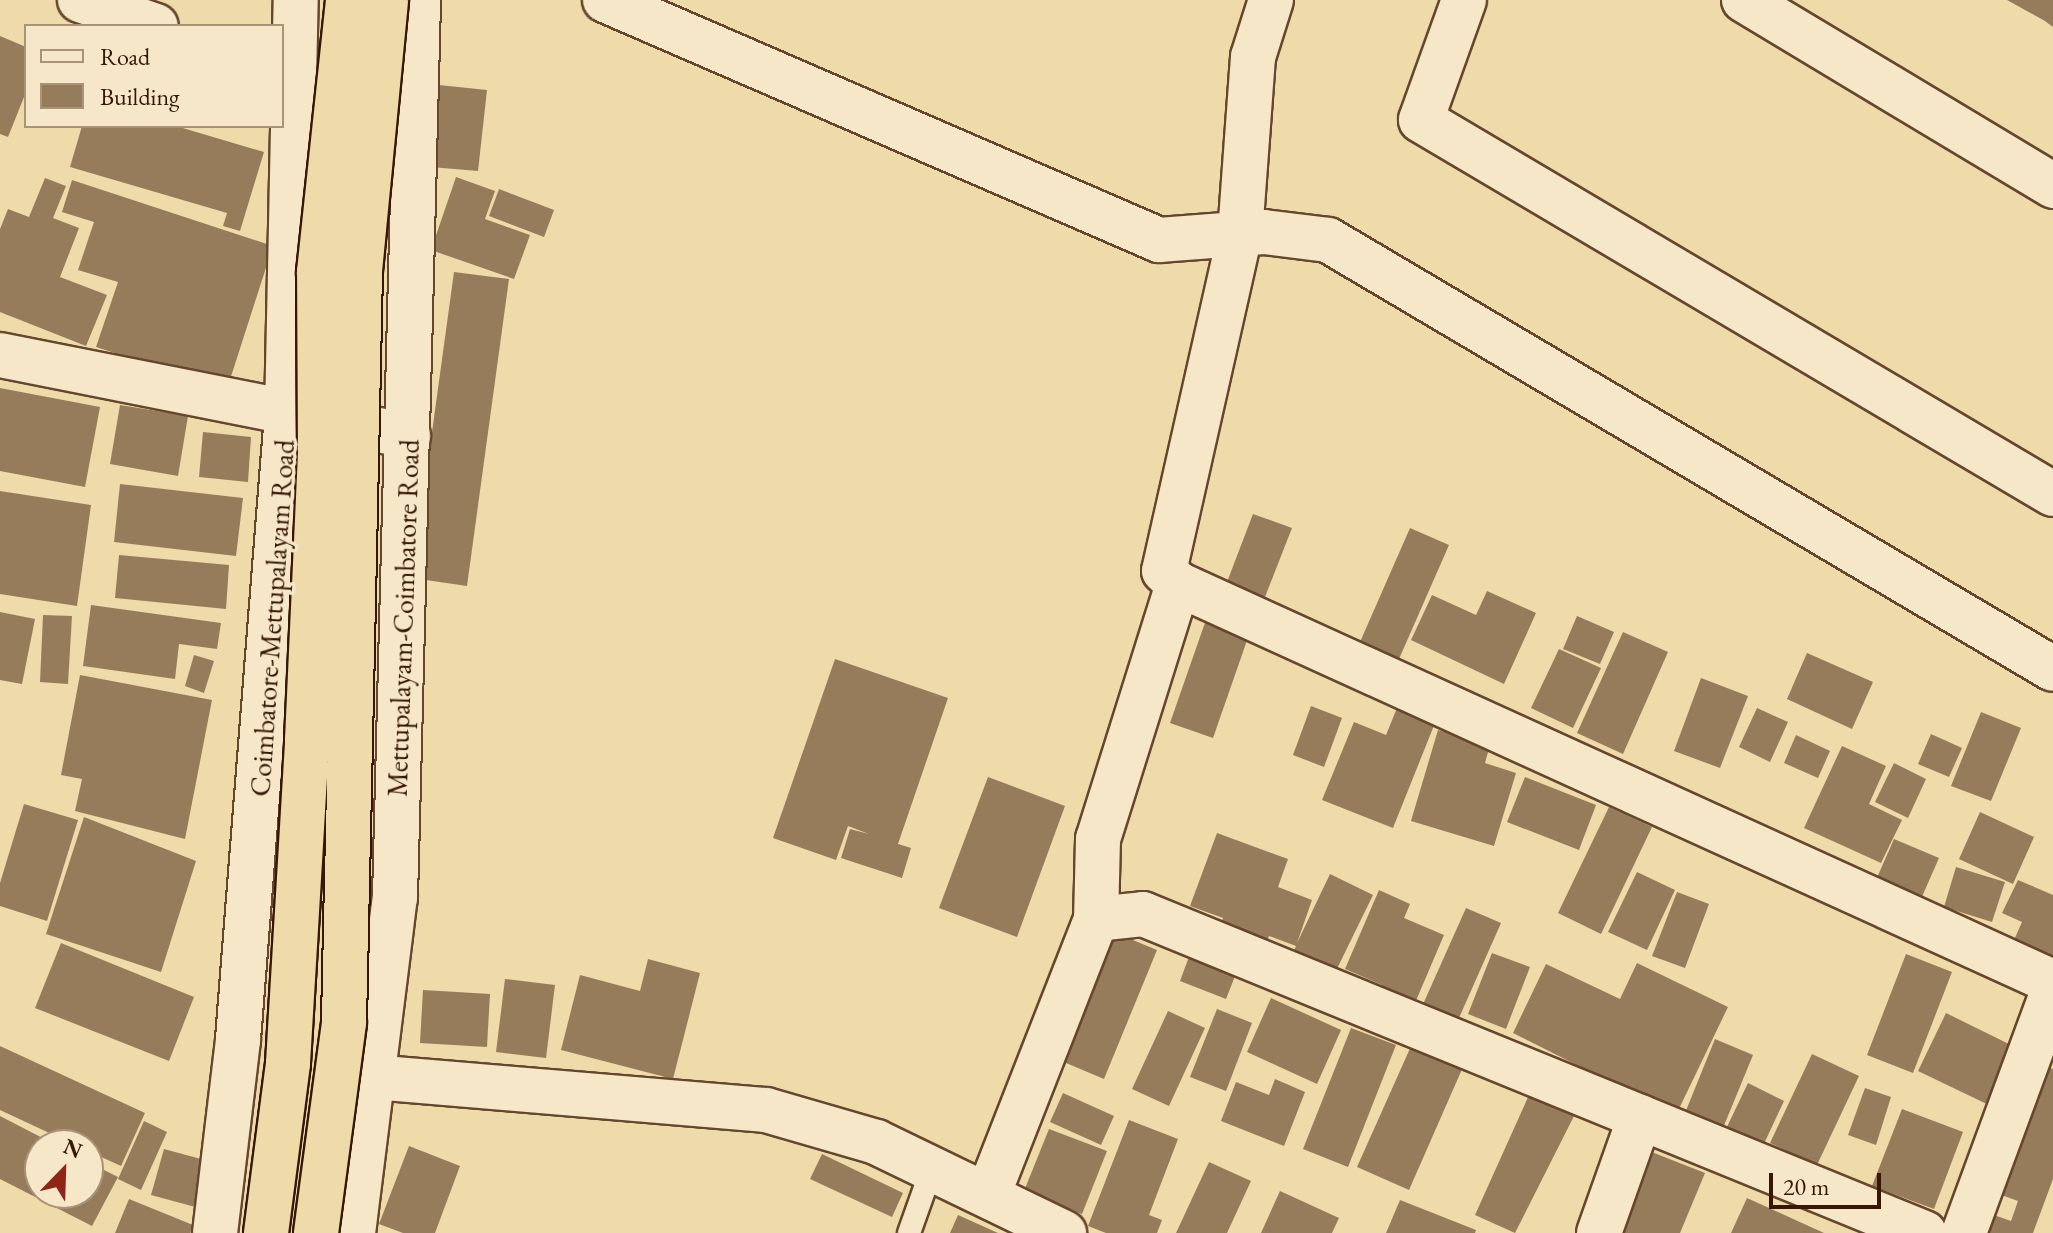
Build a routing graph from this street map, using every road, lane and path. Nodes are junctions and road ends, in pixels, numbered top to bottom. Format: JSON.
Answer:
{"nodes":[{"id":1,"x":80,"y":0,"type":"edge"},
{"id":2,"x":296,"y":0,"type":"edge"},
{"id":3,"x":348,"y":0,"type":"edge"},
{"id":4,"x":386,"y":0,"type":"edge"},
{"id":5,"x":418,"y":0,"type":"edge"},
{"id":6,"x":605,"y":0,"type":"edge"},
{"id":7,"x":1271,"y":0,"type":"edge"},
{"id":8,"x":1464,"y":0,"type":"edge"},
{"id":9,"x":1744,"y":0,"type":"edge"},
{"id":10,"x":150,"y":24,"type":"edge"},
{"id":11,"x":289,"y":71,"type":"edge"},
{"id":12,"x":2053,"y":186,"type":"edge"},
{"id":13,"x":1240,"y":234,"type":"junction"},
{"id":14,"x":0,"y":355,"type":"edge"},
{"id":15,"x":287,"y":415,"type":"junction"},
{"id":16,"x":408,"y":436,"type":"junction"},
{"id":17,"x":2053,"y":494,"type":"edge"},
{"id":18,"x":1178,"y":584,"type":"junction"},
{"id":19,"x":2053,"y":669,"type":"edge"},
{"id":20,"x":1096,"y":919,"type":"junction"},
{"id":21,"x":2053,"y":982,"type":"edge"},
{"id":22,"x":2053,"y":991,"type":"edge"},
{"id":23,"x":372,"y":1077,"type":"junction"},
{"id":24,"x":1640,"y":1117,"type":"junction"},
{"id":25,"x":932,"y":1168,"type":"junction"},
{"id":26,"x":988,"y":1195,"type":"junction"},
{"id":27,"x":215,"y":1233,"type":"edge"},
{"id":28,"x":266,"y":1233,"type":"edge"},
{"id":29,"x":316,"y":1233,"type":"edge"},
{"id":30,"x":353,"y":1233,"type":"edge"},
{"id":31,"x":909,"y":1233,"type":"edge"},
{"id":32,"x":1064,"y":1233,"type":"edge"},
{"id":33,"x":1599,"y":1233,"type":"edge"},
{"id":34,"x":1924,"y":1233,"type":"edge"},
{"id":35,"x":1964,"y":1233,"type":"edge"}],
"edges":[{"from":1,"to":10,"type":"street"},
{"from":2,"to":11,"type":"street","name":"Coimbatore-Mettupalayam Road"},
{"from":3,"to":28,"type":"highway","bridge":true},
{"from":4,"to":29,"type":"highway","bridge":true},
{"from":5,"to":16,"type":"street","name":"Mettupalayam-Coimbatore Road"},
{"from":6,"to":13,"type":"street"},
{"from":7,"to":13,"type":"street"},
{"from":8,"to":17,"type":"street"},
{"from":9,"to":12,"type":"street"},
{"from":11,"to":15,"type":"street","name":"Coimbatore-Mettupalayam Road"},
{"from":13,"to":18,"type":"street"},
{"from":13,"to":19,"type":"street"},
{"from":14,"to":15,"type":"street"},
{"from":15,"to":16,"type":"street"},
{"from":15,"to":27,"type":"street","name":"Coimbatore-Mettupalayam Road"},
{"from":16,"to":23,"type":"street","name":"Mettupalayam-Coimbatore Road"},
{"from":18,"to":20,"type":"street"},
{"from":18,"to":21,"type":"street"},
{"from":20,"to":24,"type":"street"},
{"from":20,"to":26,"type":"street"},
{"from":22,"to":35,"type":"street"},
{"from":23,"to":25,"type":"street"},
{"from":23,"to":30,"type":"street","name":"Mettupalayam-Coimbatore Road"},
{"from":24,"to":33,"type":"street"},
{"from":24,"to":34,"type":"street"},
{"from":25,"to":26,"type":"street"},
{"from":25,"to":31,"type":"lane"},
{"from":26,"to":32,"type":"street"}]}
